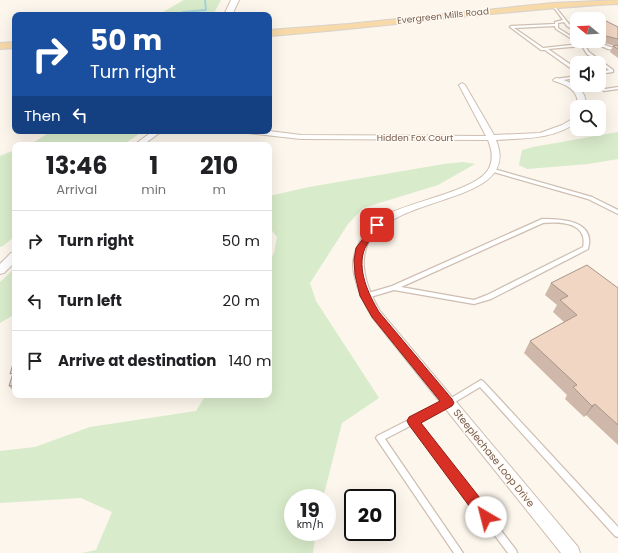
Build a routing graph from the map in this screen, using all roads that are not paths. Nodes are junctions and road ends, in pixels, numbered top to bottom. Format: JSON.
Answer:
{"nodes":[{"id":1,"x":235,"y":0,"type":"edge"},
{"id":2,"x":618,"y":2,"type":"edge"},
{"id":3,"x":553,"y":5,"type":"junction"},
{"id":4,"x":229,"y":12,"type":"edge"},
{"id":5,"x":564,"y":21,"type":"junction"},
{"id":6,"x":556,"y":24,"type":"junction"},
{"id":7,"x":570,"y":26,"type":"edge"},
{"id":8,"x":272,"y":33,"type":"edge"},
{"id":9,"x":570,"y":36,"type":"edge"},
{"id":10,"x":12,"y":45,"type":"edge"},
{"id":11,"x":0,"y":46,"type":"edge"},
{"id":12,"x":570,"y":46,"type":"edge"},
{"id":13,"x":606,"y":47,"type":"edge"},
{"id":14,"x":585,"y":48,"type":"edge"},
{"id":15,"x":546,"y":49,"type":"junction"},
{"id":16,"x":618,"y":49,"type":"edge"},
{"id":17,"x":592,"y":56,"type":"edge"},
{"id":18,"x":570,"y":66,"type":"edge"},
{"id":19,"x":606,"y":66,"type":"edge"},
{"id":20,"x":606,"y":72,"type":"edge"},
{"id":21,"x":570,"y":77,"type":"edge"},
{"id":22,"x":556,"y":80,"type":"joint"},
{"id":23,"x":462,"y":85,"type":"dead end"},
{"id":24,"x":618,"y":88,"type":"edge"},
{"id":25,"x":606,"y":90,"type":"edge"},
{"id":26,"x":582,"y":100,"type":"edge"},
{"id":27,"x":570,"y":123,"type":"edge"},
{"id":28,"x":154,"y":134,"type":"edge"},
{"id":29,"x":271,"y":134,"type":"edge"},
{"id":30,"x":491,"y":138,"type":"junction"},
{"id":31,"x":142,"y":142,"type":"edge"},
{"id":32,"x":492,"y":170,"type":"junction"},
{"id":33,"x":618,"y":212,"type":"edge"},
{"id":34,"x":12,"y":259,"type":"edge"},
{"id":35,"x":0,"y":270,"type":"edge"},
{"id":36,"x":394,"y":288,"type":"junction"},
{"id":37,"x":365,"y":296,"type":"junction"},
{"id":38,"x":448,"y":403,"type":"junction"},
{"id":39,"x":413,"y":421,"type":"junction"},
{"id":40,"x":618,"y":533,"type":"edge"},
{"id":41,"x":459,"y":553,"type":"edge"},
{"id":42,"x":513,"y":553,"type":"edge"},
{"id":43,"x":572,"y":553,"type":"edge"}],
"edges":[{"from":1,"to":4,"type":"main road"},
{"from":2,"to":3,"type":"main road","name":"Evergreen Mills Road"},
{"from":3,"to":5,"type":"lane"},
{"from":3,"to":8,"type":"main road","name":"Evergreen Mills Road"},
{"from":5,"to":6,"type":"lane"},
{"from":5,"to":7,"type":"lane"},
{"from":6,"to":9,"type":"lane"},
{"from":6,"to":15,"type":"lane"},
{"from":10,"to":11,"type":"main road"},
{"from":12,"to":15,"type":"lane"},
{"from":13,"to":16,"type":"lane"},
{"from":14,"to":17,"type":"lane"},
{"from":15,"to":18,"type":"lane"},
{"from":19,"to":20,"type":"lane"},
{"from":21,"to":22,"type":"lane"},
{"from":22,"to":26,"type":"street"},
{"from":23,"to":30,"type":"street"},
{"from":24,"to":25,"type":"lane"},
{"from":27,"to":30,"type":"street","name":"Hidden Fox Court"},
{"from":28,"to":31,"type":"street"},
{"from":29,"to":30,"type":"street","name":"Hidden Fox Court"},
{"from":30,"to":32,"type":"street"},
{"from":32,"to":33,"type":"lane"},
{"from":32,"to":37,"type":"street","name":"Steeplechase Loop Drive"},
{"from":34,"to":35,"type":"street"},
{"from":36,"to":36,"type":"lane"},
{"from":36,"to":37,"type":"lane"},
{"from":37,"to":38,"type":"street","name":"Steeplechase Loop Drive"},
{"from":38,"to":39,"type":"lane"},
{"from":38,"to":40,"type":"lane"},
{"from":38,"to":43,"type":"street","name":"Steeplechase Loop Drive"},
{"from":39,"to":41,"type":"lane"},
{"from":39,"to":42,"type":"lane"}]}
